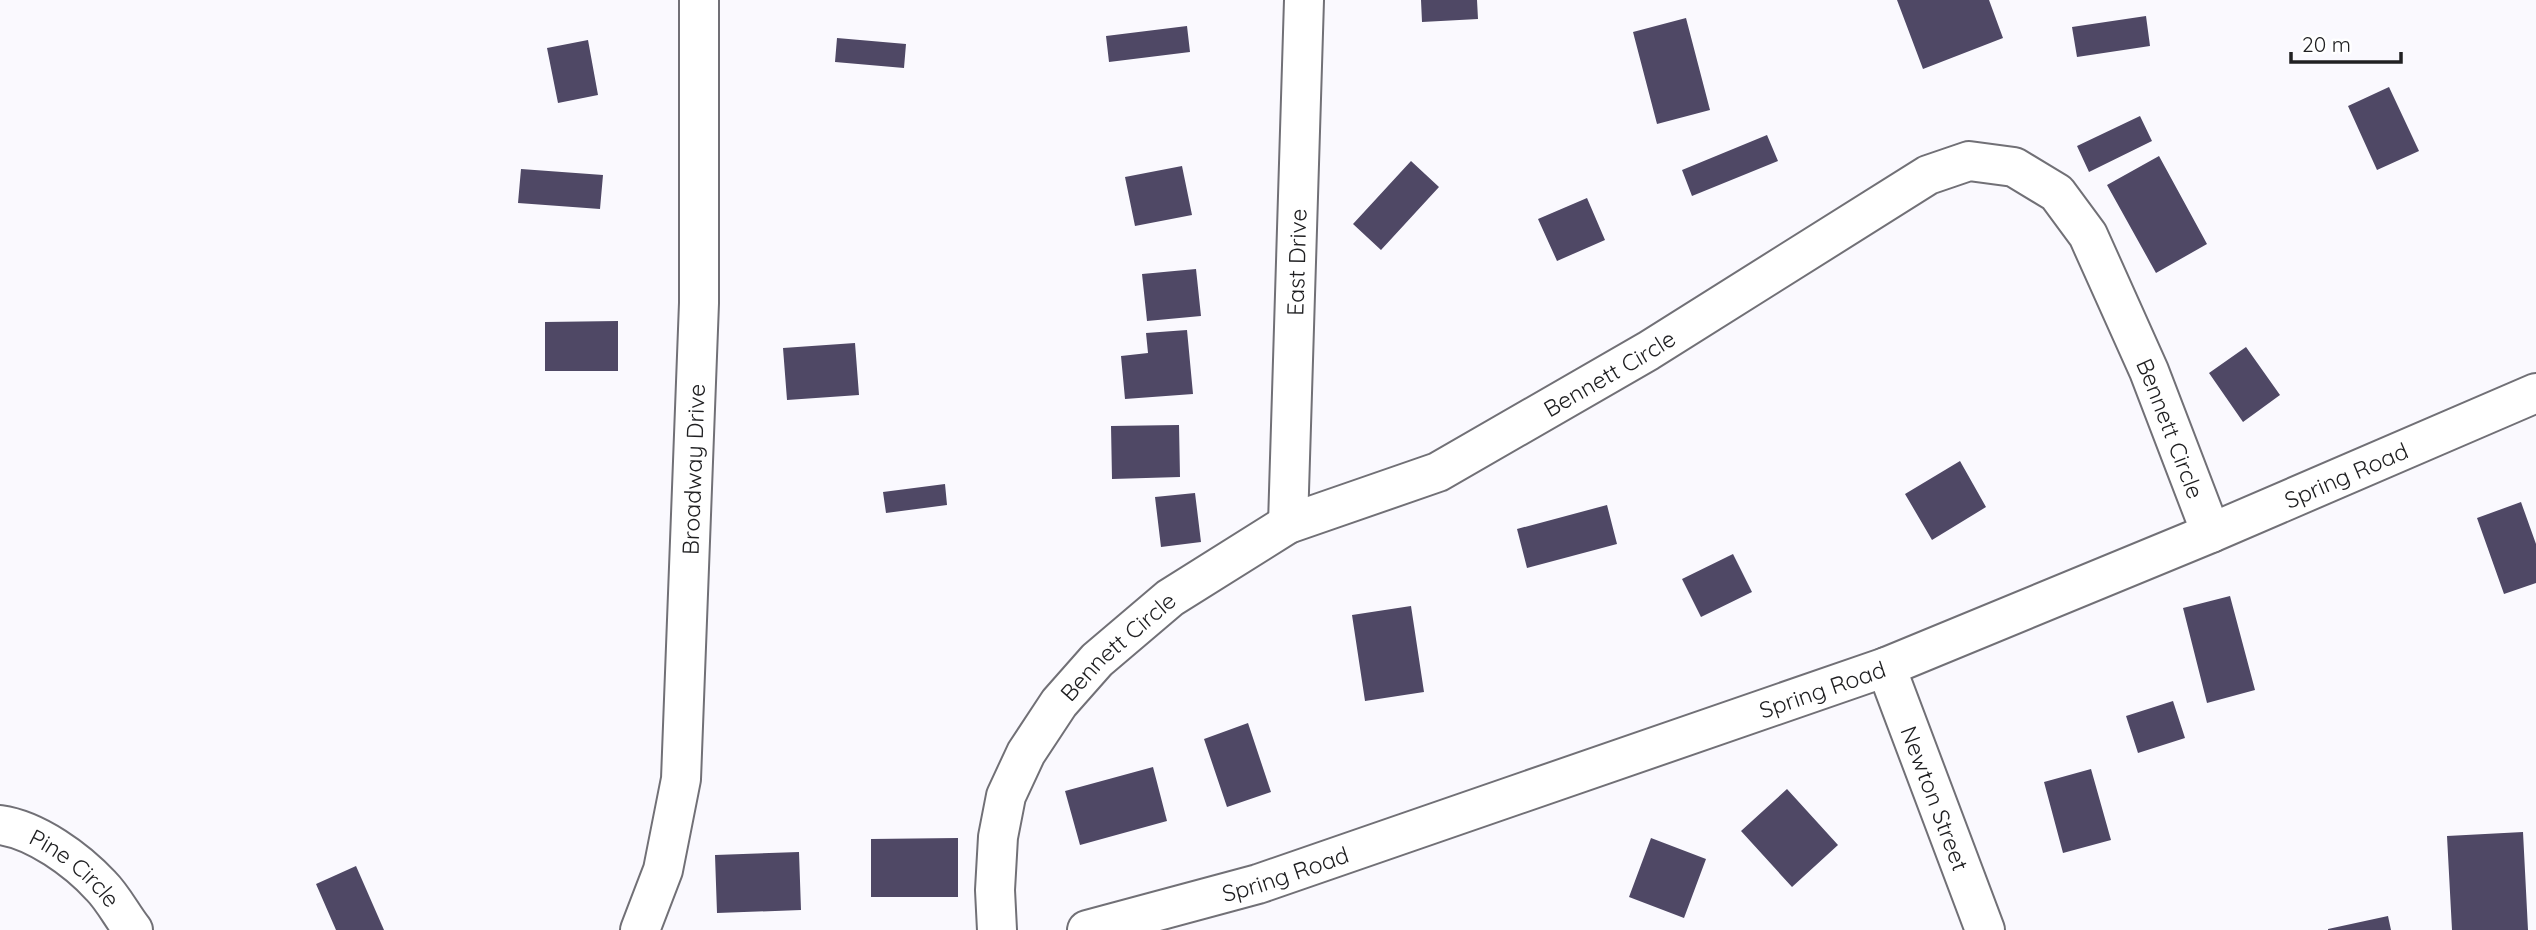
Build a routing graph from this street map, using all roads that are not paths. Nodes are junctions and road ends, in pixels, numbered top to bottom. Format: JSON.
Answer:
{"nodes":[{"id":1,"x":699,"y":0,"type":"edge"},
{"id":2,"x":1304,"y":0,"type":"edge"},
{"id":3,"x":2536,"y":393,"type":"edge"},
{"id":4,"x":1288,"y":524,"type":"junction"},
{"id":5,"x":2211,"y":533,"type":"junction"},
{"id":6,"x":1886,"y":667,"type":"junction"},
{"id":7,"x":0,"y":825,"type":"edge"},
{"id":8,"x":133,"y":930,"type":"edge"},
{"id":9,"x":640,"y":930,"type":"edge"},
{"id":10,"x":997,"y":930,"type":"edge"},
{"id":11,"x":1087,"y":930,"type":"edge"},
{"id":12,"x":1985,"y":930,"type":"edge"}],
"edges":[{"from":1,"to":9,"type":"street","name":"Broadway Drive"},
{"from":2,"to":4,"type":"street","name":"East Drive"},
{"from":3,"to":5,"type":"street","name":"Spring Road"},
{"from":4,"to":5,"type":"street","name":"Bennett Circle"},
{"from":4,"to":10,"type":"street","name":"Bennett Circle"},
{"from":5,"to":6,"type":"street","name":"Spring Road"},
{"from":6,"to":11,"type":"street","name":"Spring Road"},
{"from":6,"to":12,"type":"street","name":"Newton Street"},
{"from":7,"to":8,"type":"street","name":"Pine Circle"}]}
